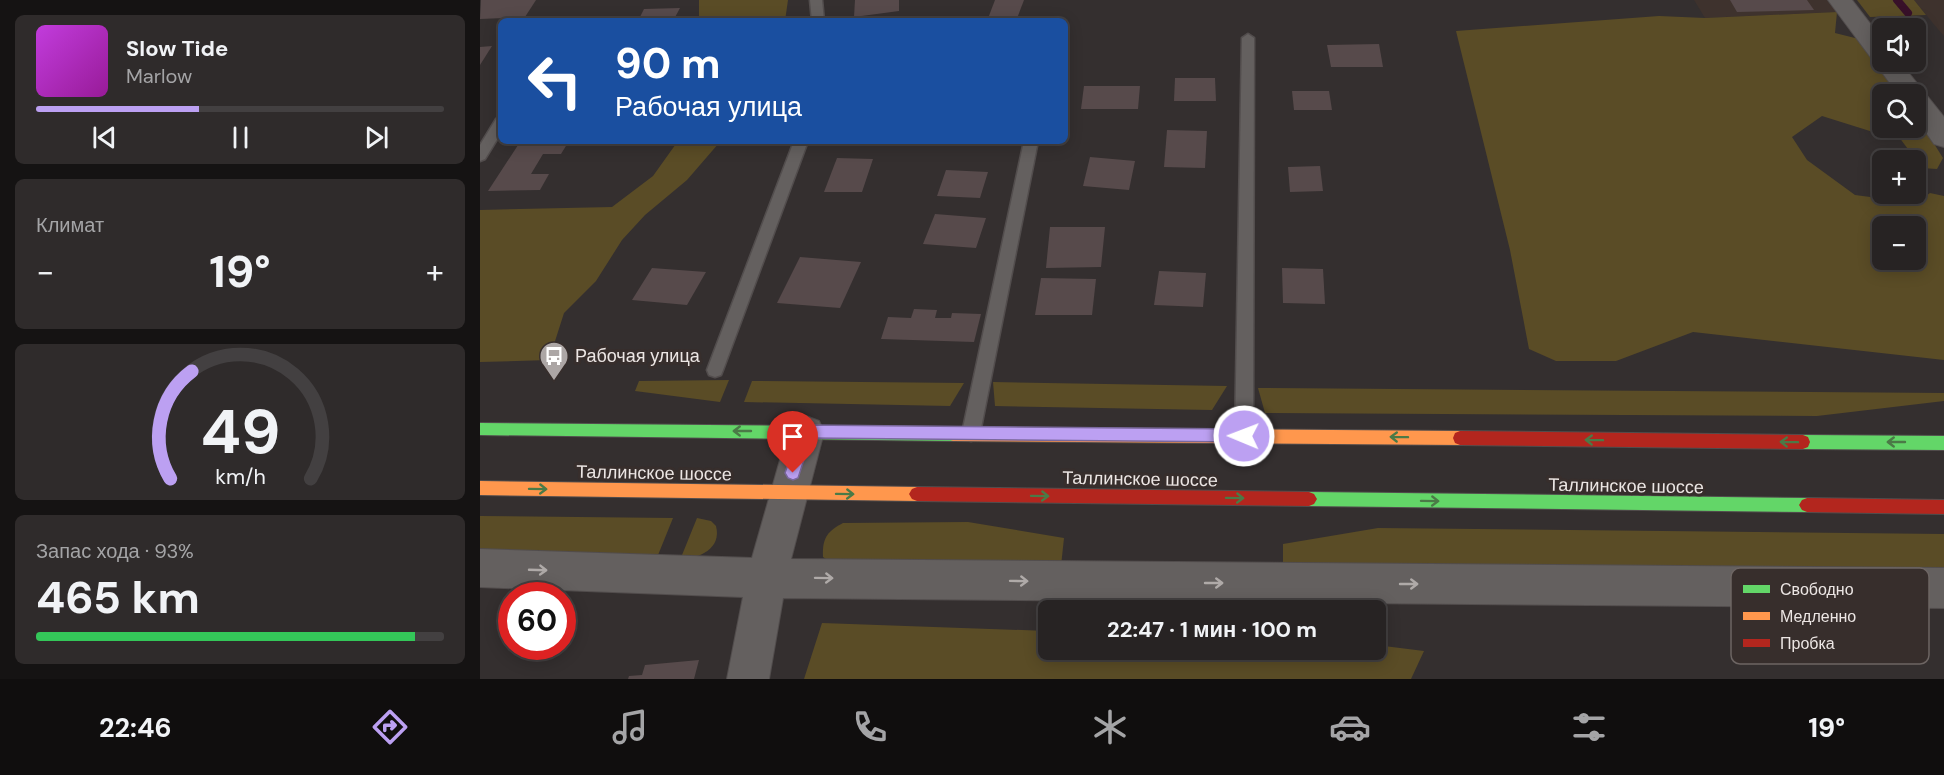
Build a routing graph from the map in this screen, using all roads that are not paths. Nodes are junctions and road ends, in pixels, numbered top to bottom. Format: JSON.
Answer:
{"nodes":[{"id":1,"x":816,"y":0,"type":"edge"},
{"id":2,"x":1840,"y":0,"type":"edge"},
{"id":3,"x":818,"y":18,"type":"edge"},
{"id":4,"x":1248,"y":38,"type":"dead end"},
{"id":5,"x":1872,"y":43,"type":"edge"},
{"id":6,"x":1895,"y":72,"type":"edge"},
{"id":7,"x":1904,"y":84,"type":"edge"},
{"id":8,"x":1926,"y":113,"type":"edge"},
{"id":9,"x":498,"y":127,"type":"edge"},
{"id":10,"x":1944,"y":137,"type":"edge"},
{"id":11,"x":800,"y":144,"type":"edge"},
{"id":12,"x":1029,"y":144,"type":"edge"},
{"id":13,"x":480,"y":156,"type":"edge"},
{"id":14,"x":715,"y":370,"type":"dead end"},
{"id":15,"x":480,"y":429,"type":"edge"},
{"id":16,"x":806,"y":432,"type":"junction"},
{"id":17,"x":971,"y":433,"type":"junction"},
{"id":18,"x":1244,"y":436,"type":"junction"},
{"id":19,"x":1944,"y":443,"type":"edge"},
{"id":20,"x":480,"y":488,"type":"edge"},
{"id":21,"x":786,"y":493,"type":"junction"},
{"id":22,"x":1944,"y":507,"type":"edge"},
{"id":23,"x":480,"y":568,"type":"edge"},
{"id":24,"x":766,"y":578,"type":"junction"},
{"id":25,"x":1731,"y":587,"type":"edge"},
{"id":26,"x":1929,"y":588,"type":"edge"},
{"id":27,"x":1944,"y":588,"type":"edge"},
{"id":28,"x":748,"y":679,"type":"edge"}],
"edges":[{"from":1,"to":3,"type":"lane"},
{"from":2,"to":5,"type":"street"},
{"from":4,"to":18,"type":"lane"},
{"from":6,"to":7,"type":"street"},
{"from":8,"to":10,"type":"street"},
{"from":9,"to":13,"type":"lane"},
{"from":11,"to":14,"type":"lane"},
{"from":12,"to":17,"type":"lane"},
{"from":16,"to":15,"type":"main road","one_way":true},
{"from":16,"to":17,"type":"main road"},
{"from":16,"to":21,"type":"street"},
{"from":17,"to":18,"type":"main road"},
{"from":19,"to":18,"type":"main road","one_way":true},
{"from":20,"to":21,"type":"main road","name":"Таллинское шоссе","one_way":true},
{"from":21,"to":22,"type":"main road","name":"Таллинское шоссе","one_way":true},
{"from":21,"to":24,"type":"street"},
{"from":23,"to":24,"type":"street","one_way":true},
{"from":24,"to":25,"type":"street","one_way":true},
{"from":24,"to":28,"type":"street"},
{"from":26,"to":27,"type":"street","one_way":true}]}
